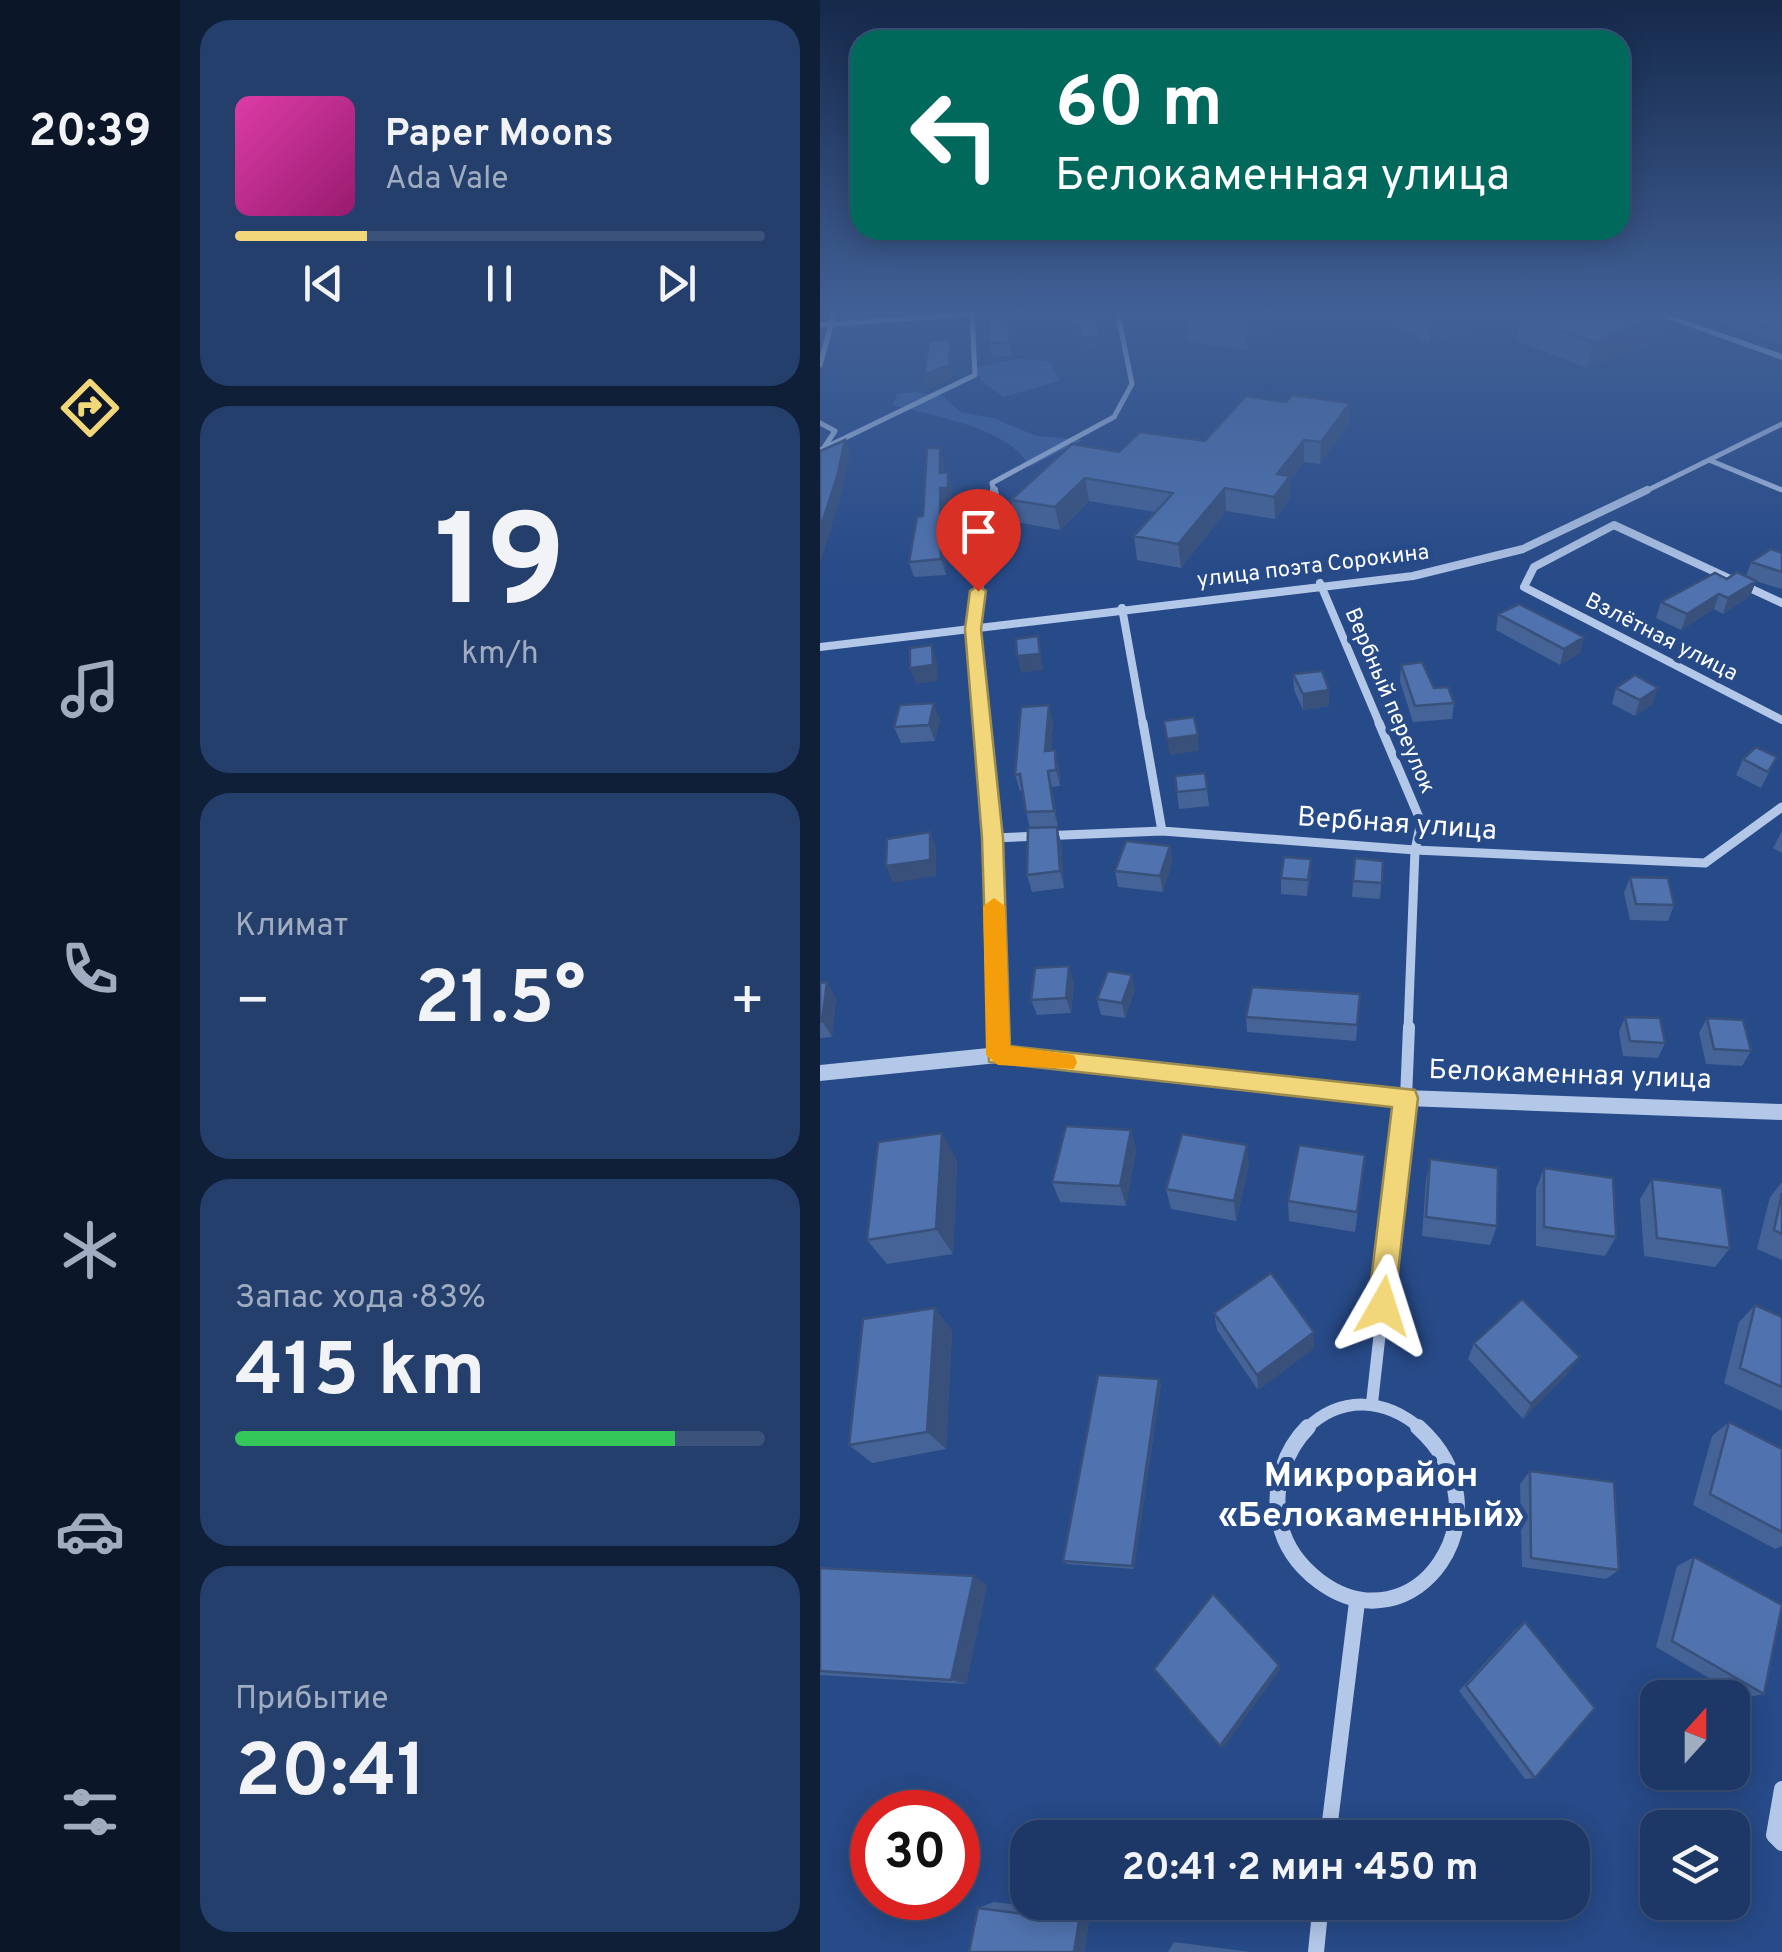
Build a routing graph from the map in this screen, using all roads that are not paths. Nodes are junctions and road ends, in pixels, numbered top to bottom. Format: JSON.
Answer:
{"nodes":[{"id":1,"x":912,"y":405,"type":"edge"},
{"id":2,"x":1120,"y":405,"type":"edge"},
{"id":3,"x":820,"y":423,"type":"edge"},
{"id":4,"x":1782,"y":424,"type":"edge"},
{"id":5,"x":823,"y":448,"type":"edge"},
{"id":6,"x":1708,"y":460,"type":"junction"},
{"id":7,"x":1782,"y":490,"type":"edge"},
{"id":8,"x":1304,"y":586,"type":"junction"},
{"id":9,"x":1782,"y":603,"type":"edge"},
{"id":10,"x":1122,"y":608,"type":"junction"},
{"id":11,"x":973,"y":629,"type":"junction"},
{"id":12,"x":820,"y":647,"type":"edge"},
{"id":13,"x":1782,"y":720,"type":"edge"},
{"id":14,"x":1782,"y":807,"type":"edge"},
{"id":15,"x":1162,"y":831,"type":"junction"},
{"id":16,"x":992,"y":838,"type":"junction"},
{"id":17,"x":1416,"y":850,"type":"junction"},
{"id":18,"x":998,"y":1055,"type":"junction"},
{"id":19,"x":820,"y":1073,"type":"edge"},
{"id":20,"x":1406,"y":1098,"type":"junction"},
{"id":21,"x":1782,"y":1112,"type":"edge"},
{"id":22,"x":1372,"y":1403,"type":"junction"},
{"id":23,"x":1357,"y":1602,"type":"junction"},
{"id":24,"x":1782,"y":1789,"type":"edge"},
{"id":25,"x":1330,"y":1820,"type":"edge"},
{"id":26,"x":1782,"y":1844,"type":"edge"},
{"id":27,"x":1319,"y":1920,"type":"edge"},
{"id":28,"x":1316,"y":1952,"type":"edge"}],
"edges":[{"from":1,"to":5,"type":"street"},
{"from":2,"to":11,"type":"street"},
{"from":3,"to":5,"type":"street"},
{"from":4,"to":6,"type":"street","name":"улица поэта Сорокина"},
{"from":6,"to":7,"type":"street"},
{"from":6,"to":8,"type":"street","name":"улица поэта Сорокина"},
{"from":8,"to":10,"type":"street","name":"улица поэта Сорокина"},
{"from":8,"to":17,"type":"street","name":"Вербный переулок"},
{"from":9,"to":13,"type":"street","name":"Взлётная улица"},
{"from":10,"to":11,"type":"street","name":"улица поэта Сорокина"},
{"from":10,"to":15,"type":"street"},
{"from":11,"to":12,"type":"street","name":"улица поэта Сорокина"},
{"from":11,"to":16,"type":"street"},
{"from":14,"to":17,"type":"street","name":"Вербная улица"},
{"from":15,"to":16,"type":"street","name":"Вербная улица"},
{"from":15,"to":17,"type":"street","name":"Вербная улица"},
{"from":16,"to":18,"type":"street"},
{"from":17,"to":20,"type":"street"},
{"from":18,"to":19,"type":"street","name":"Белокаменная улица"},
{"from":18,"to":20,"type":"street","name":"Белокаменная улица"},
{"from":20,"to":21,"type":"street","name":"Белокаменная улица"},
{"from":20,"to":22,"type":"street"},
{"from":22,"to":23,"type":"street"},
{"from":22,"to":23,"type":"street"},
{"from":23,"to":25,"type":"street"},
{"from":24,"to":26,"type":"street"},
{"from":27,"to":28,"type":"street"}]}
